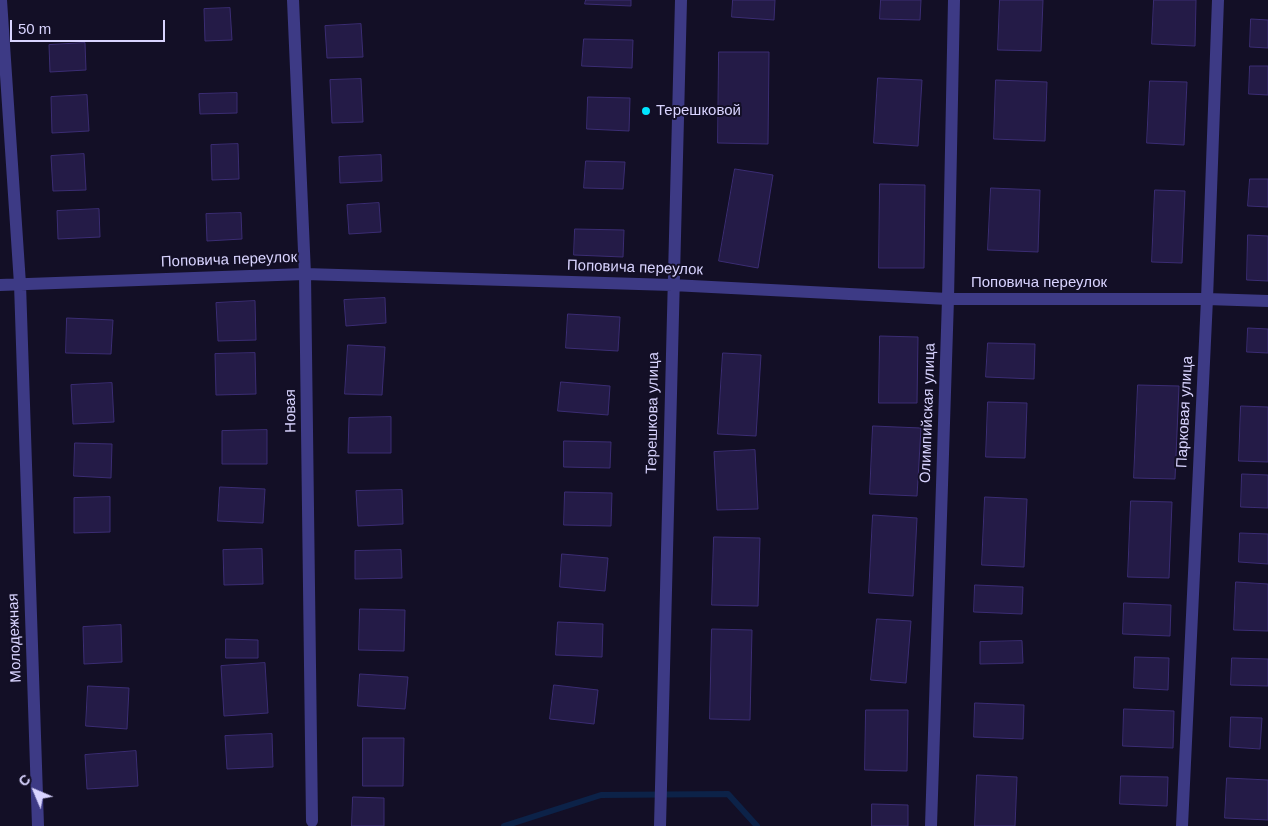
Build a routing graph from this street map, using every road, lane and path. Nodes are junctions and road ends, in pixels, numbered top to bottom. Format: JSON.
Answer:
{"nodes":[{"id":1,"x":1,"y":0,"type":"edge"},
{"id":2,"x":293,"y":0,"type":"edge"},
{"id":3,"x":681,"y":0,"type":"edge"},
{"id":4,"x":954,"y":0,"type":"edge"},
{"id":5,"x":1218,"y":0,"type":"edge"},
{"id":6,"x":305,"y":274,"type":"junction"},
{"id":7,"x":20,"y":284,"type":"junction"},
{"id":8,"x":0,"y":285,"type":"edge"},
{"id":9,"x":672,"y":285,"type":"junction"},
{"id":10,"x":948,"y":299,"type":"junction"},
{"id":11,"x":1207,"y":299,"type":"junction"},
{"id":12,"x":1268,"y":301,"type":"edge"},
{"id":13,"x":312,"y":821,"type":"dead end"},
{"id":14,"x":38,"y":826,"type":"edge"},
{"id":15,"x":660,"y":826,"type":"edge"},
{"id":16,"x":931,"y":826,"type":"edge"},
{"id":17,"x":1182,"y":826,"type":"edge"}],
"edges":[{"from":1,"to":7,"type":"street","name":"Молодежная"},
{"from":2,"to":6,"type":"street","name":"Новая"},
{"from":3,"to":9,"type":"street","name":"Терешкова улица"},
{"from":4,"to":10,"type":"street","name":"Олимпийская улица"},
{"from":5,"to":11,"type":"street","name":"Парковая улица"},
{"from":6,"to":7,"type":"street","name":"Поповича переулок"},
{"from":6,"to":9,"type":"street","name":"Поповича переулок"},
{"from":6,"to":13,"type":"street","name":"Новая"},
{"from":7,"to":8,"type":"street","name":"Поповича переулок"},
{"from":7,"to":14,"type":"street","name":"Молодежная"},
{"from":9,"to":10,"type":"street","name":"Поповича переулок"},
{"from":9,"to":15,"type":"street","name":"Терешкова улица"},
{"from":10,"to":11,"type":"street","name":"Поповича переулок"},
{"from":10,"to":16,"type":"street","name":"Олимпийская улица"},
{"from":11,"to":12,"type":"street","name":"Поповича переулок"},
{"from":11,"to":17,"type":"street","name":"Парковая улица"}]}
